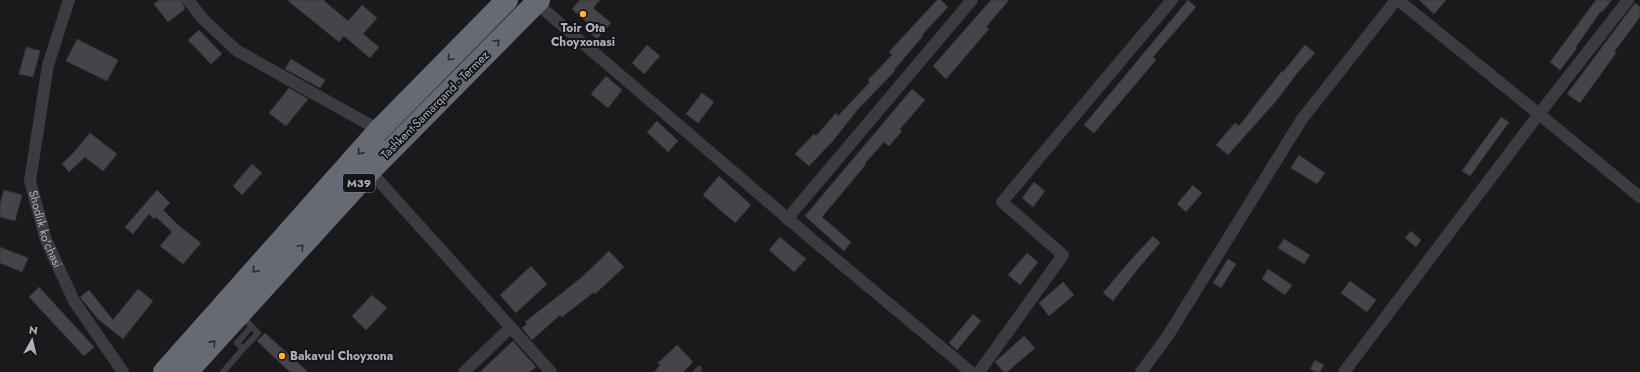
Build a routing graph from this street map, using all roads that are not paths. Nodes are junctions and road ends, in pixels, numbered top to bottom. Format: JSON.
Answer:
{"nodes":[{"id":1,"x":69,"y":0,"type":"edge"},
{"id":2,"x":188,"y":0,"type":"edge"},
{"id":3,"x":507,"y":0,"type":"edge"},
{"id":4,"x":972,"y":0,"type":"edge"},
{"id":5,"x":1172,"y":0,"type":"edge"},
{"id":6,"x":1397,"y":0,"type":"edge"},
{"id":7,"x":1628,"y":0,"type":"edge"},
{"id":8,"x":537,"y":2,"type":"edge"},
{"id":9,"x":419,"y":89,"type":"junction"},
{"id":10,"x":427,"y":114,"type":"junction"},
{"id":11,"x":1539,"y":114,"type":"junction"},
{"id":12,"x":379,"y":130,"type":"junction"},
{"id":13,"x":370,"y":171,"type":"junction"},
{"id":14,"x":1640,"y":197,"type":"edge"},
{"id":15,"x":787,"y":219,"type":"junction"},
{"id":16,"x":245,"y":320,"type":"junction"},
{"id":17,"x":510,"y":328,"type":"junction"},
{"id":18,"x":193,"y":368,"type":"edge"},
{"id":19,"x":123,"y":372,"type":"edge"},
{"id":20,"x":164,"y":372,"type":"edge"},
{"id":21,"x":223,"y":372,"type":"edge"},
{"id":22,"x":464,"y":372,"type":"edge"},
{"id":23,"x":551,"y":372,"type":"edge"},
{"id":24,"x":971,"y":372,"type":"edge"},
{"id":25,"x":979,"y":372,"type":"edge"},
{"id":26,"x":1141,"y":372,"type":"edge"},
{"id":27,"x":1344,"y":372,"type":"edge"}],
"edges":[{"from":1,"to":19,"type":"street","name":"Shodlik ko'chasi"},
{"from":2,"to":12,"type":"street"},
{"from":3,"to":9,"type":"highway","name":"Tashkent-Samarqand - Termez","number":"M39","one_way":true},
{"from":4,"to":15,"type":"street"},
{"from":5,"to":25,"type":"street"},
{"from":6,"to":11,"type":"street"},
{"from":6,"to":26,"type":"street"},
{"from":7,"to":11,"type":"street"},
{"from":10,"to":8,"type":"highway","name":"Tashkent-Samarqand - Termez","number":"M39","one_way":true},
{"from":8,"to":15,"type":"street"},
{"from":9,"to":10,"type":"highway"},
{"from":9,"to":12,"type":"highway","name":"Tashkent-Samarqand - Termez","number":"M39"},
{"from":10,"to":13,"type":"highway","name":"Tashkent-Samarqand - Termez","number":"M39"},
{"from":11,"to":14,"type":"street"},
{"from":11,"to":27,"type":"street"},
{"from":12,"to":20,"type":"highway","name":"Tashkent-Samarqand - Termez","number":"M39","one_way":true},
{"from":16,"to":13,"type":"highway","name":"Tashkent-Samarqand - Termez","number":"M39","one_way":true},
{"from":13,"to":17,"type":"street"},
{"from":15,"to":24,"type":"street"},
{"from":18,"to":16,"type":"highway","name":"Tashkent-Samarqand - Termez","number":"M39","one_way":true},
{"from":16,"to":21,"type":"lane"},
{"from":17,"to":22,"type":"street"},
{"from":17,"to":23,"type":"street"}]}
